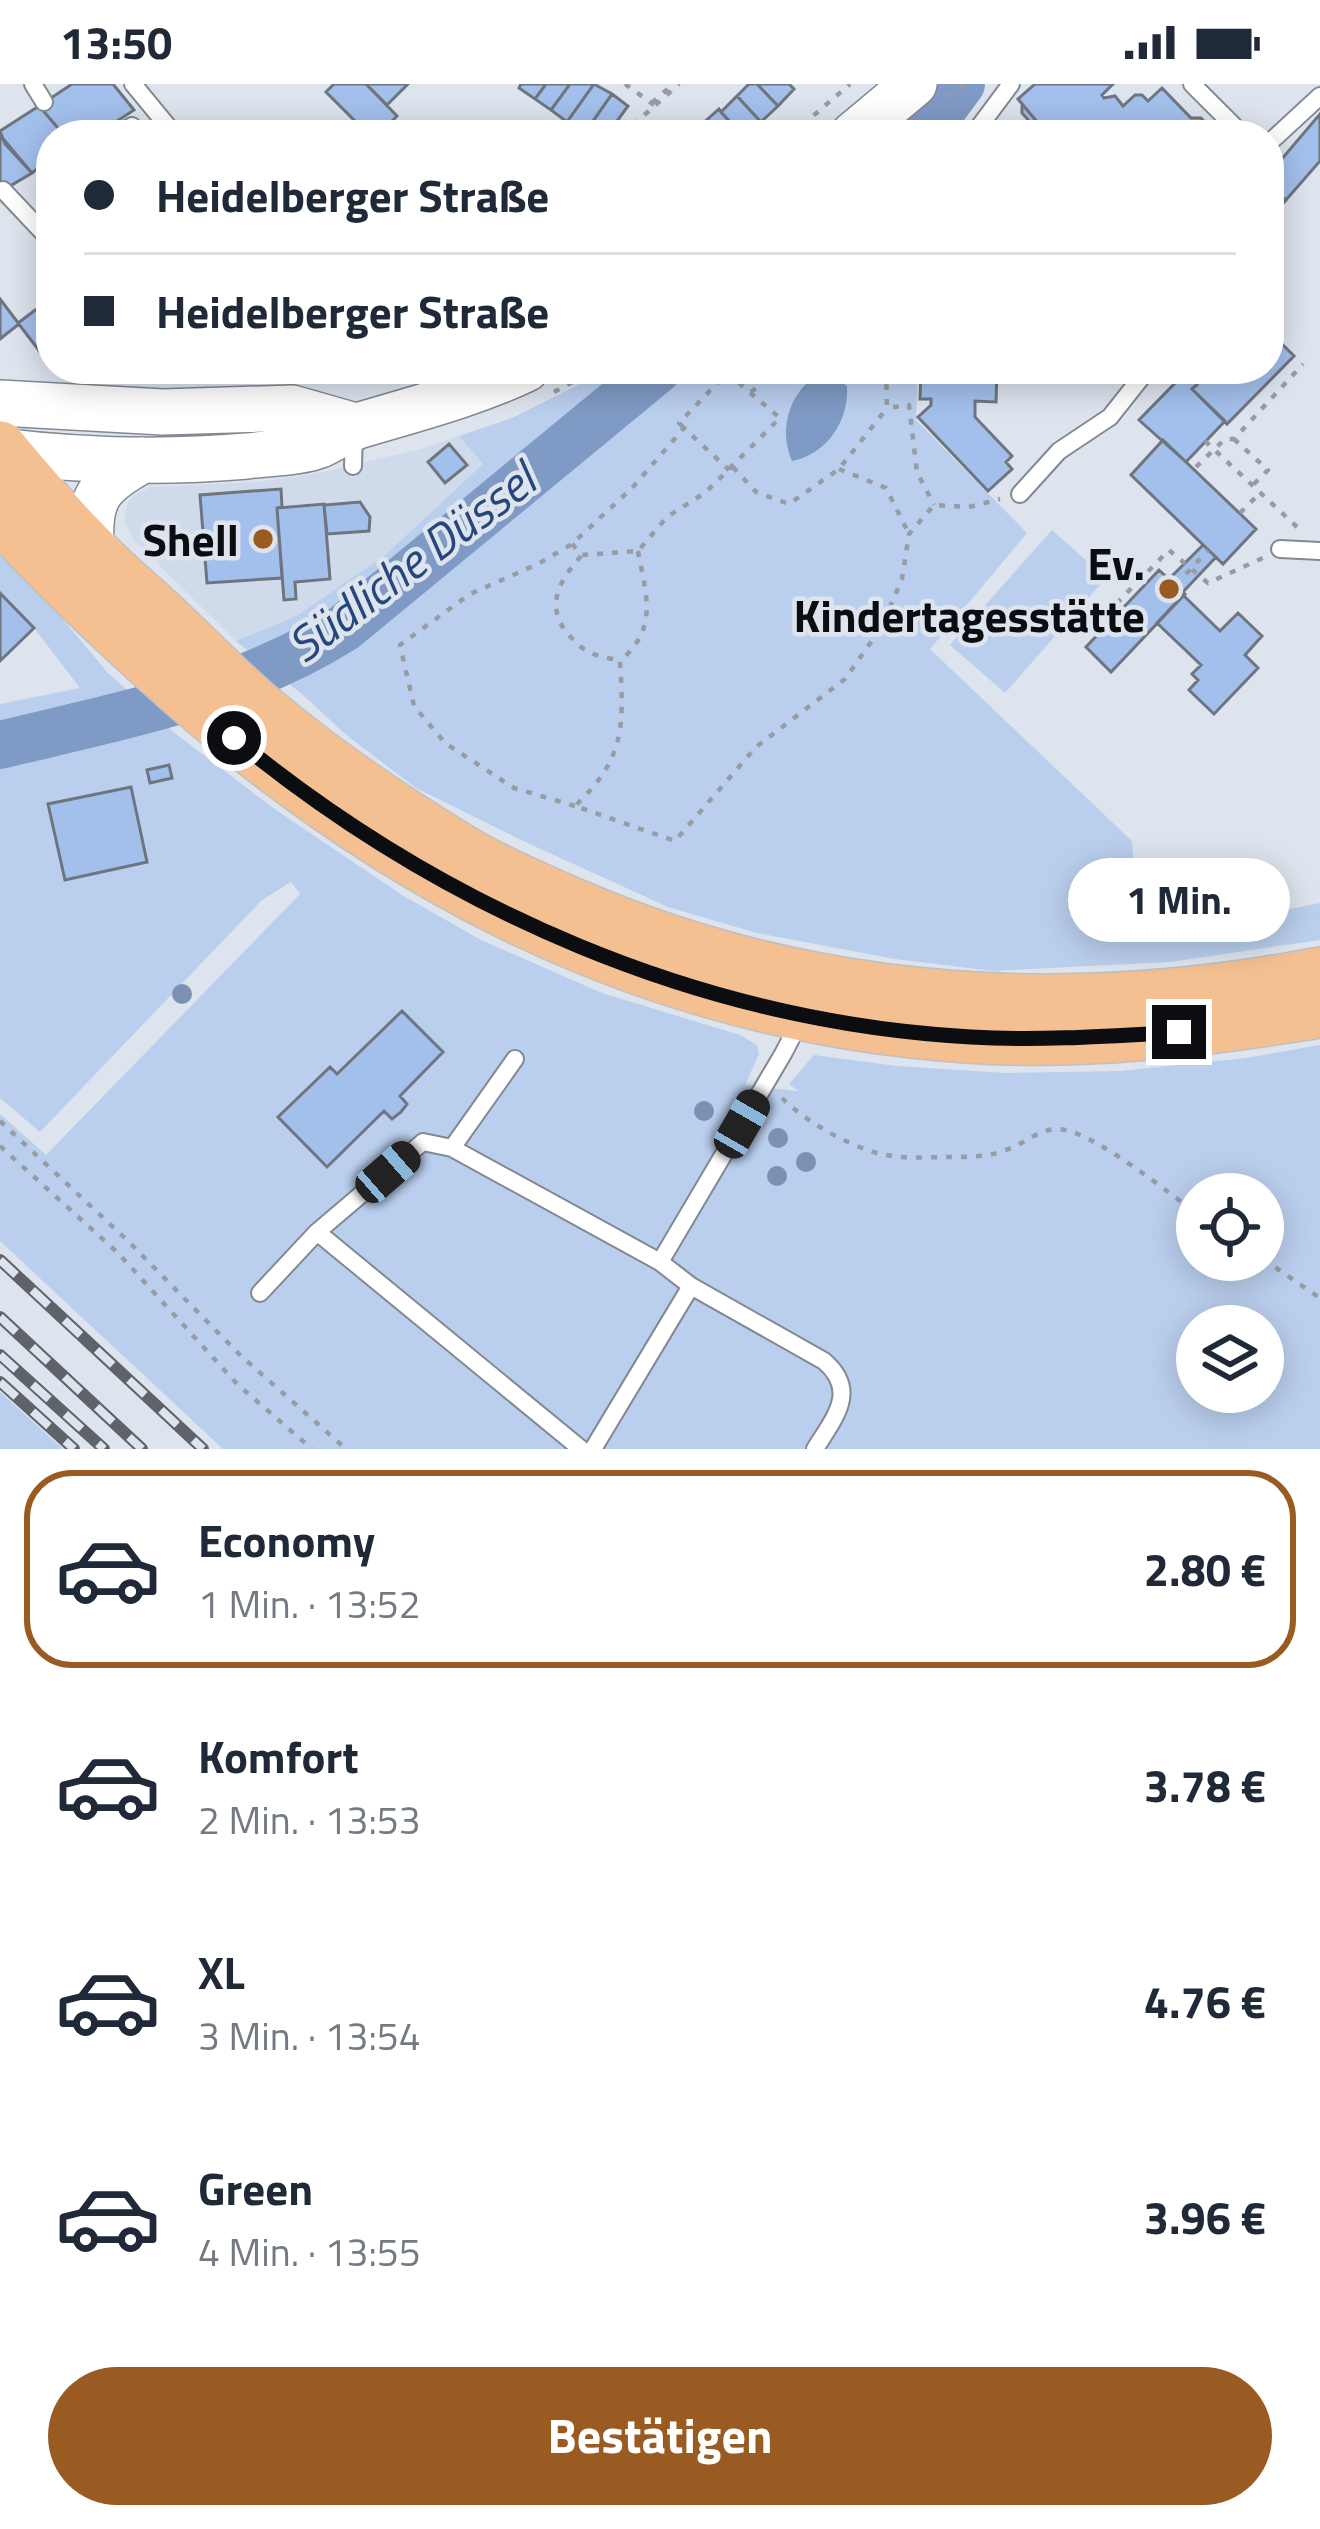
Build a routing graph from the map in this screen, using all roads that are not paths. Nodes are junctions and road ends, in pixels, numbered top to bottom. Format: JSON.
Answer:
{"nodes":[{"id":1,"x":32,"y":84,"type":"edge"},
{"id":2,"x":133,"y":84,"type":"edge"},
{"id":3,"x":1011,"y":84,"type":"edge"},
{"id":4,"x":1192,"y":84,"type":"edge"},
{"id":5,"x":897,"y":89,"type":"edge"},
{"id":6,"x":1320,"y":96,"type":"edge"},
{"id":7,"x":44,"y":102,"type":"dead end"},
{"id":8,"x":163,"y":120,"type":"edge"},
{"id":9,"x":867,"y":120,"type":"edge"},
{"id":10,"x":984,"y":120,"type":"edge"},
{"id":11,"x":1228,"y":120,"type":"edge"},
{"id":12,"x":1284,"y":129,"type":"edge"},
{"id":13,"x":3,"y":190,"type":"dead end"},
{"id":14,"x":36,"y":226,"type":"edge"},
{"id":15,"x":488,"y":384,"type":"edge"},
{"id":16,"x":1136,"y":384,"type":"edge"},
{"id":17,"x":1,"y":438,"type":"edge"},
{"id":18,"x":354,"y":446,"type":"junction"},
{"id":19,"x":166,"y":467,"type":"junction"},
{"id":20,"x":1020,"y":494,"type":"road end"},
{"id":21,"x":0,"y":515,"type":"edge"},
{"id":22,"x":1280,"y":549,"type":"road end"},
{"id":23,"x":92,"y":550,"type":"junction"},
{"id":24,"x":1320,"y":551,"type":"edge"},
{"id":25,"x":234,"y":712,"type":"junction"},
{"id":26,"x":1320,"y":973,"type":"edge"},
{"id":27,"x":1320,"y":1012,"type":"edge"},
{"id":28,"x":800,"y":1015,"type":"junction"},
{"id":29,"x":515,"y":1060,"type":"dead end"},
{"id":30,"x":452,"y":1148,"type":"junction"},
{"id":31,"x":317,"y":1232,"type":"junction"},
{"id":32,"x":660,"y":1262,"type":"junction"},
{"id":33,"x":691,"y":1286,"type":"junction"},
{"id":34,"x":260,"y":1293,"type":"dead end"},
{"id":35,"x":581,"y":1449,"type":"edge"},
{"id":36,"x":593,"y":1449,"type":"edge"},
{"id":37,"x":815,"y":1449,"type":"edge"}],
"edges":[{"from":1,"to":7,"type":"lane"},
{"from":2,"to":8,"type":"lane"},
{"from":3,"to":10,"type":"lane"},
{"from":4,"to":11,"type":"lane"},
{"from":5,"to":9,"type":"main road"},
{"from":6,"to":12,"type":"lane"},
{"from":13,"to":14,"type":"lane"},
{"from":15,"to":18,"type":"main road"},
{"from":16,"to":20,"type":"lane"},
{"from":17,"to":18,"type":"main road"},
{"from":17,"to":19,"type":"main road"},
{"from":17,"to":23,"type":"main road"},
{"from":18,"to":19,"type":"main road"},
{"from":19,"to":23,"type":"main road"},
{"from":21,"to":25,"type":"main road"},
{"from":22,"to":24,"type":"lane"},
{"from":23,"to":25,"type":"main road"},
{"from":25,"to":26,"type":"main road"},
{"from":25,"to":28,"type":"main road"},
{"from":27,"to":28,"type":"main road"},
{"from":28,"to":32,"type":"lane"},
{"from":29,"to":30,"type":"lane"},
{"from":30,"to":31,"type":"lane"},
{"from":30,"to":32,"type":"lane"},
{"from":31,"to":34,"type":"lane"},
{"from":31,"to":35,"type":"lane"},
{"from":32,"to":33,"type":"lane"},
{"from":33,"to":36,"type":"lane"},
{"from":33,"to":37,"type":"lane"}]}
